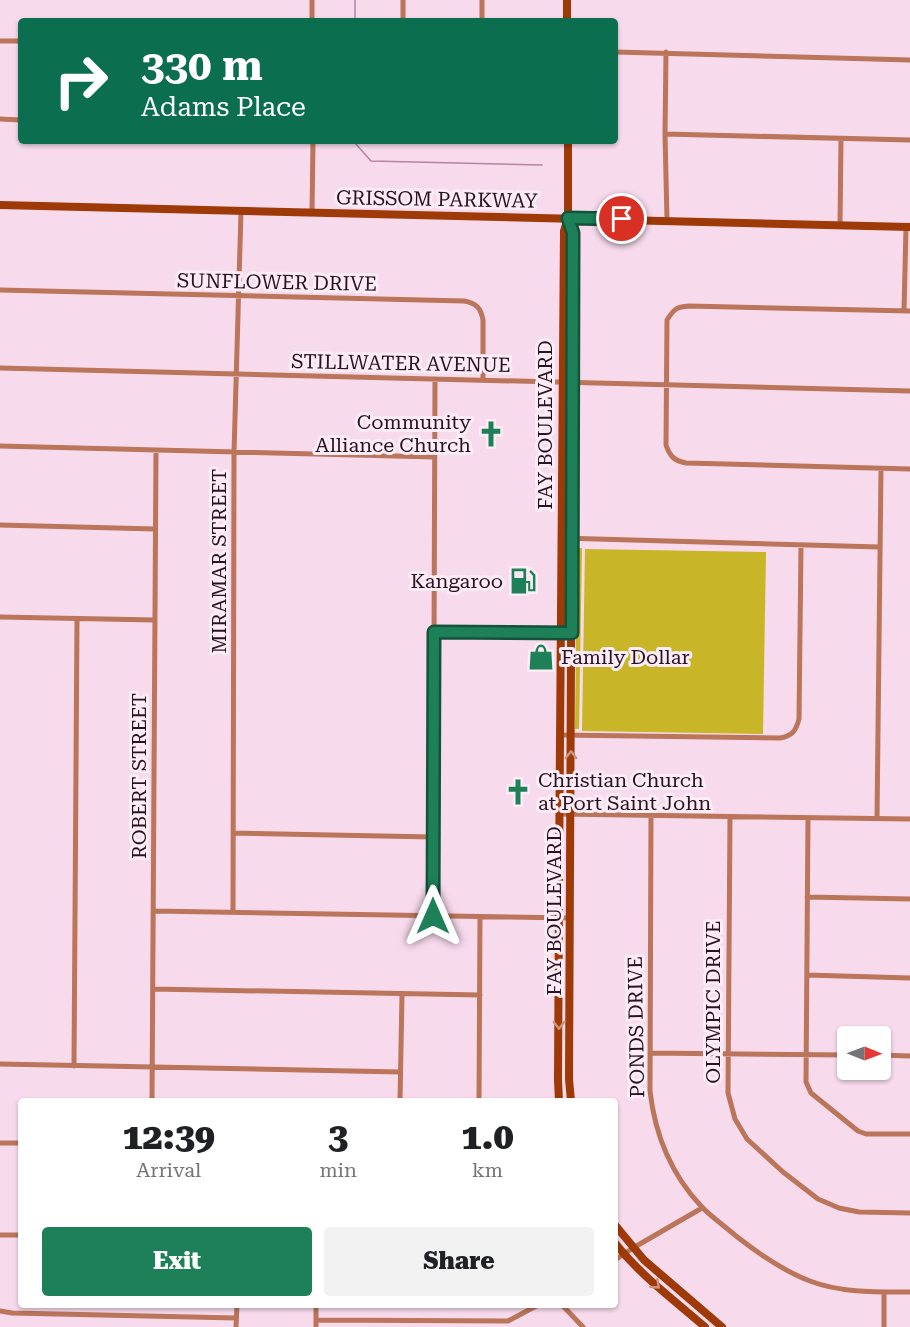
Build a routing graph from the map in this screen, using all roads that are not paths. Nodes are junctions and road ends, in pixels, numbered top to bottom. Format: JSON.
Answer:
{"nodes":[{"id":1,"x":312,"y":0,"type":"edge"},
{"id":2,"x":403,"y":0,"type":"edge"},
{"id":3,"x":482,"y":0,"type":"edge"},
{"id":4,"x":567,"y":0,"type":"edge"},
{"id":5,"x":312,"y":18,"type":"edge"},
{"id":6,"x":403,"y":18,"type":"edge"},
{"id":7,"x":482,"y":18,"type":"edge"},
{"id":8,"x":567,"y":18,"type":"edge"},
{"id":9,"x":0,"y":41,"type":"edge"},
{"id":10,"x":18,"y":41,"type":"edge"},
{"id":11,"x":618,"y":52,"type":"edge"},
{"id":12,"x":666,"y":52,"type":"junction"},
{"id":13,"x":910,"y":60,"type":"edge"},
{"id":14,"x":0,"y":119,"type":"edge"},
{"id":15,"x":18,"y":120,"type":"edge"},
{"id":16,"x":665,"y":134,"type":"junction"},
{"id":17,"x":841,"y":139,"type":"junction"},
{"id":18,"x":910,"y":140,"type":"edge"},
{"id":19,"x":313,"y":144,"type":"edge"},
{"id":20,"x":568,"y":144,"type":"edge"},
{"id":21,"x":0,"y":204,"type":"edge"},
{"id":22,"x":241,"y":211,"type":"junction"},
{"id":23,"x":312,"y":212,"type":"junction"},
{"id":24,"x":568,"y":218,"type":"junction"},
{"id":25,"x":667,"y":220,"type":"junction"},
{"id":26,"x":840,"y":225,"type":"junction"},
{"id":27,"x":908,"y":227,"type":"edge"},
{"id":28,"x":0,"y":290,"type":"edge"},
{"id":29,"x":238,"y":296,"type":"junction"},
{"id":30,"x":907,"y":311,"type":"edge"},
{"id":31,"x":0,"y":368,"type":"edge"},
{"id":32,"x":236,"y":374,"type":"junction"},
{"id":33,"x":435,"y":379,"type":"junction"},
{"id":34,"x":483,"y":380,"type":"junction"},
{"id":35,"x":562,"y":382,"type":"junction"},
{"id":36,"x":573,"y":382,"type":"junction"},
{"id":37,"x":667,"y":384,"type":"junction"},
{"id":38,"x":910,"y":391,"type":"edge"},
{"id":39,"x":0,"y":446,"type":"edge"},
{"id":40,"x":156,"y":451,"type":"junction"},
{"id":41,"x":234,"y":453,"type":"junction"},
{"id":42,"x":435,"y":457,"type":"junction"},
{"id":43,"x":881,"y":469,"type":"junction"},
{"id":44,"x":910,"y":469,"type":"edge"},
{"id":45,"x":0,"y":525,"type":"edge"},
{"id":46,"x":155,"y":529,"type":"junction"},
{"id":47,"x":561,"y":538,"type":"junction"},
{"id":48,"x":572,"y":539,"type":"junction"},
{"id":49,"x":801,"y":545,"type":"junction"},
{"id":50,"x":879,"y":547,"type":"junction"},
{"id":51,"x":0,"y":617,"type":"edge"},
{"id":52,"x":77,"y":619,"type":"junction"},
{"id":53,"x":155,"y":620,"type":"junction"},
{"id":54,"x":434,"y":632,"type":"junction"},
{"id":55,"x":561,"y":633,"type":"junction"},
{"id":56,"x":572,"y":633,"type":"junction"},
{"id":57,"x":560,"y":735,"type":"junction"},
{"id":58,"x":572,"y":735,"type":"junction"},
{"id":59,"x":559,"y":814,"type":"junction"},
{"id":60,"x":571,"y":814,"type":"junction"},
{"id":61,"x":651,"y":816,"type":"junction"},
{"id":62,"x":730,"y":817,"type":"junction"},
{"id":63,"x":808,"y":818,"type":"junction"},
{"id":64,"x":878,"y":819,"type":"junction"},
{"id":65,"x":910,"y":819,"type":"edge"},
{"id":66,"x":233,"y":833,"type":"junction"},
{"id":67,"x":433,"y":837,"type":"junction"},
{"id":68,"x":807,"y":897,"type":"junction"},
{"id":69,"x":910,"y":899,"type":"edge"},
{"id":70,"x":154,"y":911,"type":"junction"},
{"id":71,"x":233,"y":912,"type":"junction"},
{"id":72,"x":433,"y":916,"type":"junction"},
{"id":73,"x":480,"y":917,"type":"junction"},
{"id":74,"x":559,"y":918,"type":"junction"},
{"id":75,"x":571,"y":918,"type":"junction"},
{"id":76,"x":807,"y":975,"type":"junction"},
{"id":77,"x":910,"y":978,"type":"edge"},
{"id":78,"x":153,"y":989,"type":"junction"},
{"id":79,"x":402,"y":994,"type":"junction"},
{"id":80,"x":480,"y":995,"type":"junction"},
{"id":81,"x":559,"y":1053,"type":"junction"},
{"id":82,"x":570,"y":1053,"type":"junction"},
{"id":83,"x":650,"y":1053,"type":"junction"},
{"id":84,"x":728,"y":1053,"type":"junction"},
{"id":85,"x":805,"y":1054,"type":"junction"},
{"id":86,"x":837,"y":1055,"type":"edge"},
{"id":87,"x":891,"y":1055,"type":"edge"},
{"id":88,"x":910,"y":1056,"type":"edge"},
{"id":89,"x":0,"y":1064,"type":"edge"},
{"id":90,"x":74,"y":1066,"type":"junction"},
{"id":91,"x":153,"y":1067,"type":"junction"},
{"id":92,"x":400,"y":1072,"type":"junction"},
{"id":93,"x":152,"y":1098,"type":"edge"},
{"id":94,"x":400,"y":1098,"type":"edge"},
{"id":95,"x":479,"y":1098,"type":"edge"},
{"id":96,"x":560,"y":1098,"type":"edge"},
{"id":97,"x":571,"y":1098,"type":"edge"},
{"id":98,"x":910,"y":1134,"type":"edge"},
{"id":99,"x":0,"y":1143,"type":"edge"},
{"id":100,"x":18,"y":1143,"type":"edge"},
{"id":101,"x":702,"y":1208,"type":"junction"},
{"id":102,"x":910,"y":1213,"type":"edge"},
{"id":103,"x":618,"y":1229,"type":"edge"},
{"id":104,"x":0,"y":1235,"type":"edge"},
{"id":105,"x":18,"y":1235,"type":"edge"},
{"id":106,"x":618,"y":1247,"type":"edge"},
{"id":107,"x":633,"y":1248,"type":"junction"},
{"id":108,"x":624,"y":1254,"type":"junction"},
{"id":109,"x":618,"y":1258,"type":"edge"},
{"id":110,"x":884,"y":1292,"type":"junction"},
{"id":111,"x":910,"y":1292,"type":"edge"},
{"id":112,"x":237,"y":1308,"type":"edge"},
{"id":113,"x":316,"y":1308,"type":"edge"},
{"id":114,"x":532,"y":1308,"type":"edge"},
{"id":115,"x":565,"y":1308,"type":"edge"},
{"id":116,"x":0,"y":1311,"type":"edge"},
{"id":117,"x":236,"y":1318,"type":"junction"},
{"id":118,"x":316,"y":1320,"type":"junction"},
{"id":119,"x":395,"y":1324,"type":"edge"},
{"id":120,"x":236,"y":1327,"type":"edge"},
{"id":121,"x":316,"y":1327,"type":"edge"},
{"id":122,"x":582,"y":1327,"type":"edge"},
{"id":123,"x":705,"y":1327,"type":"edge"},
{"id":124,"x":722,"y":1327,"type":"edge"},
{"id":125,"x":884,"y":1327,"type":"edge"}],
"edges":[{"from":1,"to":5,"type":"street"},
{"from":2,"to":6,"type":"street"},
{"from":3,"to":7,"type":"street"},
{"from":4,"to":8,"type":"main road"},
{"from":9,"to":10,"type":"street"},
{"from":11,"to":12,"type":"street"},
{"from":12,"to":13,"type":"street"},
{"from":12,"to":16,"type":"street"},
{"from":14,"to":15,"type":"street"},
{"from":16,"to":17,"type":"street"},
{"from":16,"to":25,"type":"street"},
{"from":17,"to":18,"type":"street"},
{"from":17,"to":26,"type":"street"},
{"from":19,"to":23,"type":"street"},
{"from":20,"to":24,"type":"main road","name":"FAY BOULEVARD"},
{"from":21,"to":22,"type":"main road","name":"GRISSOM PARKWAY"},
{"from":22,"to":23,"type":"main road","name":"GRISSOM PARKWAY"},
{"from":22,"to":29,"type":"street","name":"MIRAMAR STREET"},
{"from":23,"to":24,"type":"main road","name":"GRISSOM PARKWAY"},
{"from":24,"to":25,"type":"main road","name":"GRISSOM PARKWAY"},
{"from":24,"to":35,"type":"main road","name":"FAY BOULEVARD"},
{"from":24,"to":36,"type":"main road","name":"FAY BOULEVARD"},
{"from":25,"to":26,"type":"main road","name":"GRISSOM PARKWAY"},
{"from":26,"to":27,"type":"main road","name":"GRISSOM PARKWAY"},
{"from":27,"to":30,"type":"street"},
{"from":28,"to":29,"type":"street","name":"SUNFLOWER DRIVE"},
{"from":29,"to":32,"type":"street","name":"MIRAMAR STREET"},
{"from":29,"to":34,"type":"street","name":"SUNFLOWER DRIVE"},
{"from":30,"to":37,"type":"street"},
{"from":31,"to":32,"type":"street","name":"STILLWATER AVENUE"},
{"from":32,"to":33,"type":"street","name":"STILLWATER AVENUE"},
{"from":32,"to":41,"type":"street","name":"MIRAMAR STREET"},
{"from":33,"to":34,"type":"street","name":"STILLWATER AVENUE"},
{"from":33,"to":42,"type":"street"},
{"from":34,"to":35,"type":"street","name":"STILLWATER AVENUE"},
{"from":35,"to":36,"type":"street","name":"STILLWATER AVENUE"},
{"from":35,"to":47,"type":"main road","name":"FAY BOULEVARD"},
{"from":36,"to":37,"type":"street","name":"STILLWATER AVENUE"},
{"from":36,"to":48,"type":"main road","name":"FAY BOULEVARD"},
{"from":37,"to":38,"type":"street","name":"STILLWATER AVENUE"},
{"from":37,"to":43,"type":"street"},
{"from":39,"to":40,"type":"street"},
{"from":40,"to":41,"type":"street"},
{"from":40,"to":46,"type":"street","name":"ROBERT STREET"},
{"from":41,"to":42,"type":"street"},
{"from":41,"to":66,"type":"street","name":"MIRAMAR STREET"},
{"from":42,"to":54,"type":"street"},
{"from":43,"to":44,"type":"street"},
{"from":43,"to":50,"type":"street"},
{"from":45,"to":46,"type":"street"},
{"from":46,"to":53,"type":"street","name":"ROBERT STREET"},
{"from":47,"to":48,"type":"street"},
{"from":47,"to":55,"type":"main road","name":"FAY BOULEVARD"},
{"from":48,"to":49,"type":"street"},
{"from":48,"to":56,"type":"main road","name":"FAY BOULEVARD"},
{"from":49,"to":50,"type":"street"},
{"from":49,"to":58,"type":"street"},
{"from":50,"to":64,"type":"street"},
{"from":51,"to":52,"type":"street"},
{"from":52,"to":53,"type":"street"},
{"from":52,"to":90,"type":"street"},
{"from":53,"to":70,"type":"street","name":"ROBERT STREET"},
{"from":54,"to":55,"type":"street"},
{"from":54,"to":67,"type":"street"},
{"from":55,"to":56,"type":"street"},
{"from":55,"to":57,"type":"main road","name":"FAY BOULEVARD"},
{"from":56,"to":58,"type":"main road","name":"FAY BOULEVARD"},
{"from":57,"to":58,"type":"street"},
{"from":57,"to":59,"type":"main road","name":"FAY BOULEVARD"},
{"from":60,"to":58,"type":"main road","name":"FAY BOULEVARD","one_way":true},
{"from":59,"to":60,"type":"street"},
{"from":59,"to":74,"type":"main road","name":"FAY BOULEVARD"},
{"from":60,"to":61,"type":"street"},
{"from":60,"to":75,"type":"main road","name":"FAY BOULEVARD"},
{"from":61,"to":62,"type":"street"},
{"from":61,"to":83,"type":"street","name":"PONDS DRIVE"},
{"from":62,"to":63,"type":"street"},
{"from":62,"to":84,"type":"street","name":"OLYMPIC DRIVE"},
{"from":63,"to":64,"type":"street"},
{"from":63,"to":68,"type":"street"},
{"from":64,"to":65,"type":"street"},
{"from":66,"to":67,"type":"street"},
{"from":66,"to":71,"type":"street","name":"MIRAMAR STREET"},
{"from":67,"to":72,"type":"street"},
{"from":68,"to":69,"type":"street"},
{"from":68,"to":76,"type":"street"},
{"from":70,"to":71,"type":"street"},
{"from":70,"to":78,"type":"street","name":"ROBERT STREET"},
{"from":71,"to":72,"type":"street"},
{"from":72,"to":73,"type":"street"},
{"from":73,"to":74,"type":"street"},
{"from":73,"to":80,"type":"street"},
{"from":74,"to":75,"type":"street"},
{"from":74,"to":81,"type":"main road","name":"FAY BOULEVARD","one_way":true},
{"from":75,"to":82,"type":"main road","name":"FAY BOULEVARD"},
{"from":76,"to":77,"type":"street"},
{"from":76,"to":85,"type":"street"},
{"from":78,"to":79,"type":"street"},
{"from":78,"to":91,"type":"street","name":"ROBERT STREET"},
{"from":79,"to":80,"type":"street"},
{"from":79,"to":92,"type":"street"},
{"from":80,"to":95,"type":"street"},
{"from":81,"to":82,"type":"street"},
{"from":81,"to":96,"type":"main road","name":"FAY BOULEVARD"},
{"from":82,"to":97,"type":"main road","name":"FAY BOULEVARD"},
{"from":83,"to":84,"type":"street"},
{"from":83,"to":101,"type":"street","name":"PONDS DRIVE"},
{"from":84,"to":85,"type":"street"},
{"from":84,"to":102,"type":"street","name":"OLYMPIC DRIVE"},
{"from":85,"to":86,"type":"street"},
{"from":85,"to":98,"type":"street"},
{"from":87,"to":88,"type":"street"},
{"from":89,"to":90,"type":"street"},
{"from":90,"to":91,"type":"street"},
{"from":91,"to":92,"type":"street"},
{"from":91,"to":93,"type":"street","name":"ROBERT STREET"},
{"from":92,"to":94,"type":"street"},
{"from":99,"to":100,"type":"street"},
{"from":101,"to":107,"type":"street"},
{"from":101,"to":110,"type":"street","name":"PONDS DRIVE"},
{"from":103,"to":107,"type":"main road"},
{"from":104,"to":105,"type":"street"},
{"from":106,"to":108,"type":"main road"},
{"from":107,"to":108,"type":"street"},
{"from":107,"to":124,"type":"main road"},
{"from":108,"to":109,"type":"street"},
{"from":108,"to":123,"type":"main road","one_way":true},
{"from":110,"to":111,"type":"street","name":"PONDS DRIVE"},
{"from":110,"to":125,"type":"street"},
{"from":112,"to":117,"type":"street"},
{"from":113,"to":118,"type":"street"},
{"from":114,"to":119,"type":"street"},
{"from":115,"to":122,"type":"street"},
{"from":116,"to":117,"type":"street"},
{"from":117,"to":120,"type":"street"},
{"from":118,"to":119,"type":"street"},
{"from":118,"to":121,"type":"street"}]}
